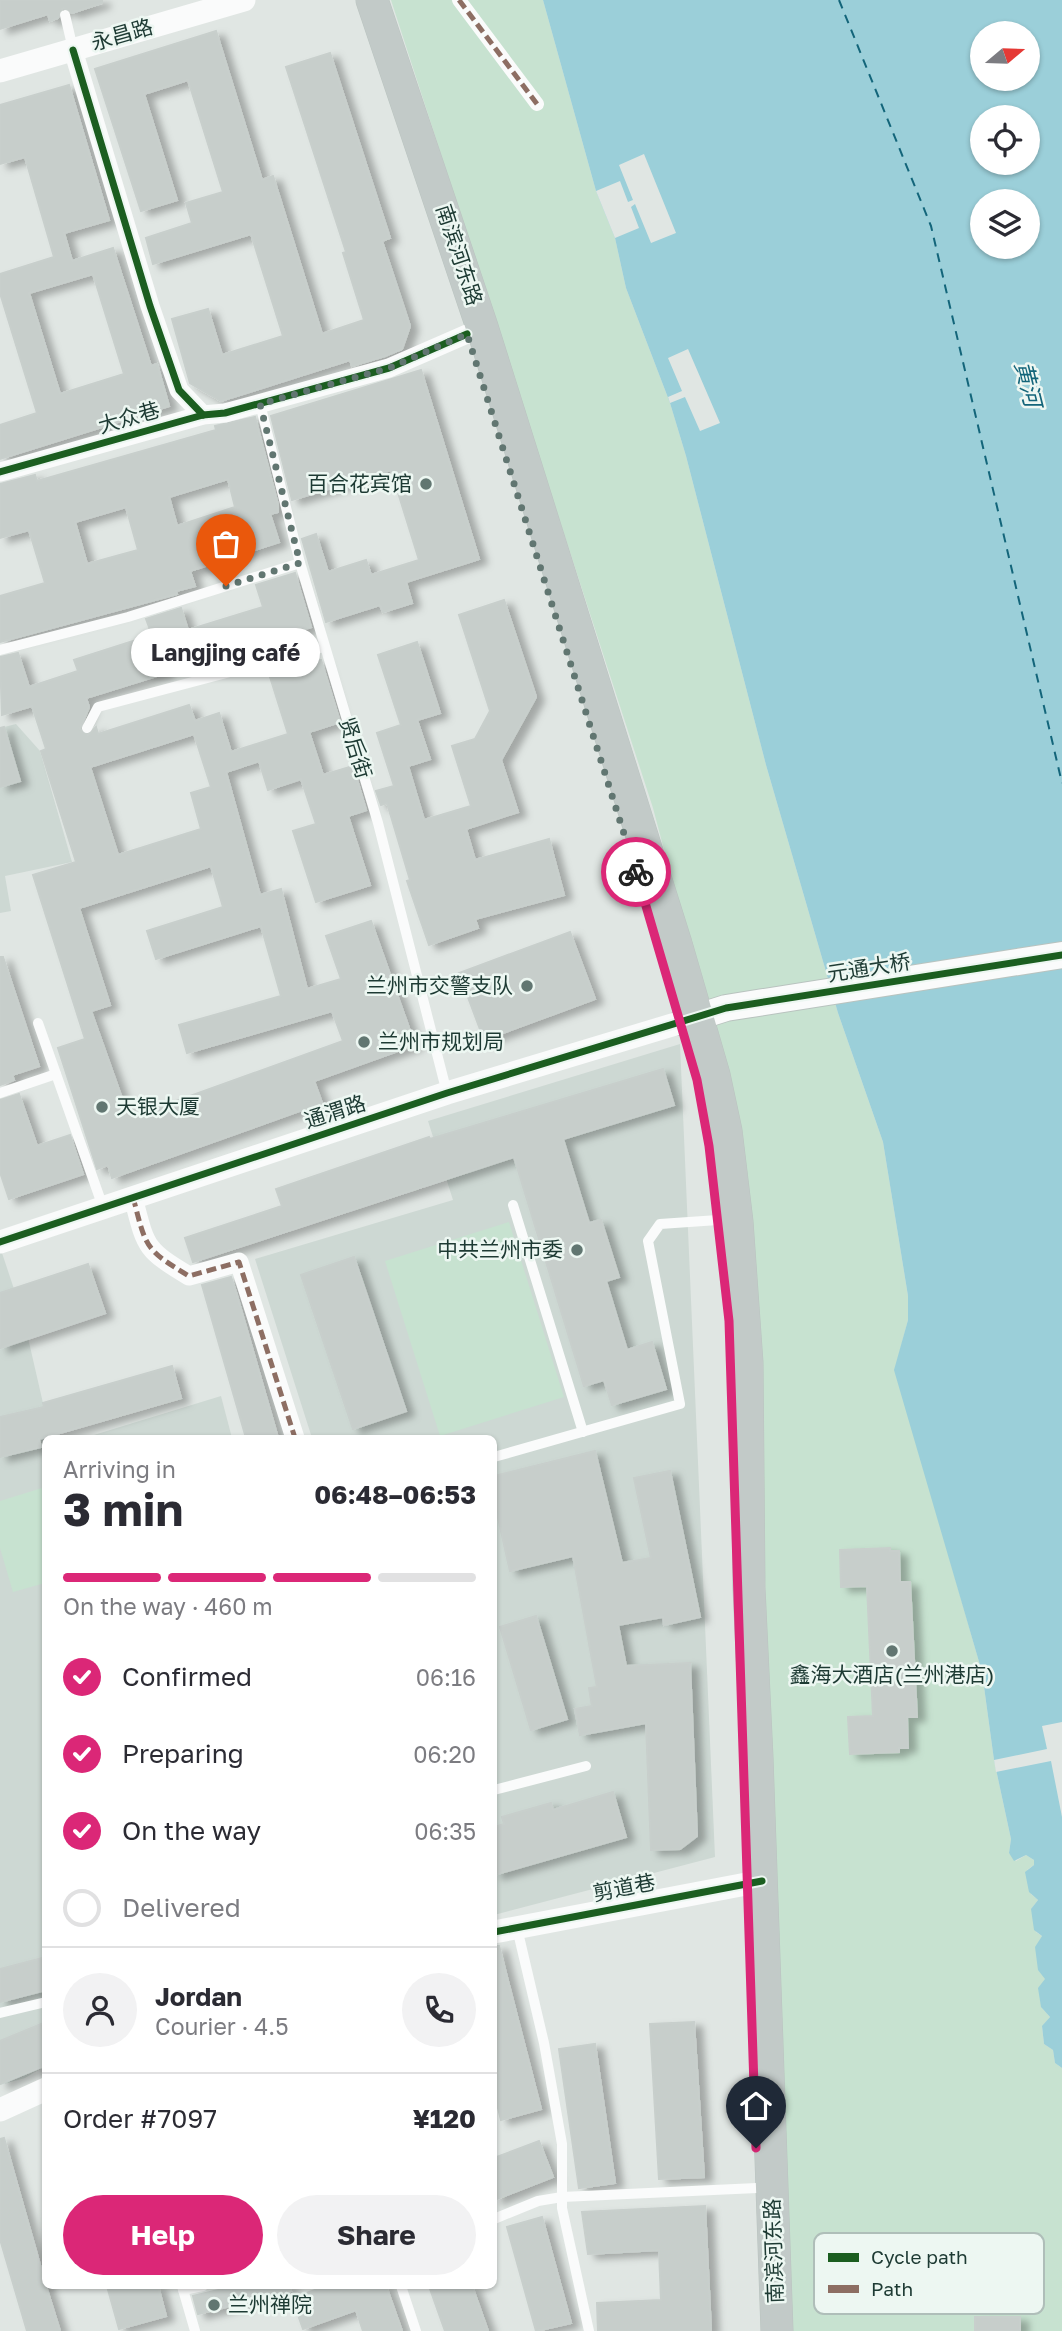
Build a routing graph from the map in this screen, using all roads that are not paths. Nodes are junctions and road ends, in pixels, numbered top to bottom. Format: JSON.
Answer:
{"nodes":[{"id":1,"x":244,"y":0,"type":"edge"},
{"id":2,"x":355,"y":0,"type":"edge"},
{"id":3,"x":372,"y":0,"type":"edge"},
{"id":4,"x":459,"y":0,"type":"edge"},
{"id":5,"x":65,"y":15,"type":"dead end"},
{"id":6,"x":73,"y":50,"type":"junction"},
{"id":7,"x":0,"y":71,"type":"edge"},
{"id":8,"x":537,"y":104,"type":"dead end"},
{"id":9,"x":467,"y":334,"type":"junction"},
{"id":10,"x":260,"y":404,"type":"junction"},
{"id":11,"x":203,"y":415,"type":"junction"},
{"id":12,"x":0,"y":472,"type":"edge"},
{"id":13,"x":300,"y":563,"type":"junction"},
{"id":14,"x":324,"y":647,"type":"junction"},
{"id":15,"x":0,"y":650,"type":"edge"},
{"id":16,"x":87,"y":728,"type":"dead end"},
{"id":17,"x":1062,"y":955,"type":"edge"},
{"id":18,"x":702,"y":1016,"type":"junction"},
{"id":19,"x":38,"y":1023,"type":"dead end"},
{"id":20,"x":56,"y":1074,"type":"junction"},
{"id":21,"x":0,"y":1093,"type":"edge"},
{"id":22,"x":447,"y":1093,"type":"junction"},
{"id":23,"x":133,"y":1198,"type":"junction"},
{"id":24,"x":513,"y":1205,"type":"dead end"},
{"id":25,"x":103,"y":1208,"type":"junction"},
{"id":26,"x":718,"y":1220,"type":"junction"},
{"id":27,"x":0,"y":1242,"type":"edge"},
{"id":28,"x":583,"y":1432,"type":"junction"},
{"id":29,"x":294,"y":1435,"type":"edge"},
{"id":30,"x":497,"y":1456,"type":"edge"},
{"id":31,"x":586,"y":1766,"type":"dead end"},
{"id":32,"x":497,"y":1789,"type":"edge"},
{"id":33,"x":754,"y":1882,"type":"junction"},
{"id":34,"x":517,"y":1927,"type":"junction"},
{"id":35,"x":497,"y":1931,"type":"edge"},
{"id":36,"x":42,"y":2003,"type":"edge"},
{"id":37,"x":0,"y":2013,"type":"edge"},
{"id":38,"x":42,"y":2091,"type":"edge"},
{"id":39,"x":0,"y":2110,"type":"edge"},
{"id":40,"x":757,"y":2188,"type":"junction"},
{"id":41,"x":562,"y":2197,"type":"junction"},
{"id":42,"x":497,"y":2217,"type":"edge"},
{"id":43,"x":183,"y":2289,"type":"edge"},
{"id":44,"x":402,"y":2289,"type":"edge"},
{"id":45,"x":195,"y":2331,"type":"edge"},
{"id":46,"x":416,"y":2331,"type":"edge"},
{"id":47,"x":589,"y":2331,"type":"edge"},
{"id":48,"x":758,"y":2331,"type":"edge"},
{"id":49,"x":776,"y":2331,"type":"edge"}],
"edges":[{"from":1,"to":6,"type":"street","name":"永昌路"},
{"from":2,"to":9,"type":"highway","name":"南滨河东路"},
{"from":3,"to":18,"type":"highway","name":"南滨河东路"},
{"from":4,"to":8,"type":"street"},
{"from":5,"to":6,"type":"lane"},
{"from":6,"to":7,"type":"street","name":"永昌路"},
{"from":6,"to":11,"type":"street"},
{"from":9,"to":10,"type":"street","name":"大众巷"},
{"from":9,"to":18,"type":"highway","name":"南滨河东路"},
{"from":10,"to":11,"type":"street","name":"大众巷"},
{"from":10,"to":13,"type":"lane","name":"贤后街"},
{"from":11,"to":12,"type":"street","name":"大众巷"},
{"from":13,"to":14,"type":"lane","name":"贤后街"},
{"from":13,"to":15,"type":"lane"},
{"from":14,"to":16,"type":"lane"},
{"from":14,"to":22,"type":"lane","name":"贤后街"},
{"from":17,"to":18,"type":"main road","name":"元通大桥"},
{"from":18,"to":22,"type":"street","name":"通渭路"},
{"from":18,"to":26,"type":"highway","name":"南滨河东路"},
{"from":18,"to":33,"type":"highway","name":"南滨河东路"},
{"from":19,"to":20,"type":"lane"},
{"from":20,"to":21,"type":"lane"},
{"from":20,"to":25,"type":"lane"},
{"from":22,"to":23,"type":"street","name":"通渭路"},
{"from":23,"to":25,"type":"street","name":"通渭路"},
{"from":23,"to":29,"type":"street"},
{"from":24,"to":28,"type":"lane"},
{"from":25,"to":27,"type":"street","name":"通渭路"},
{"from":26,"to":28,"type":"lane"},
{"from":26,"to":33,"type":"highway","name":"南滨河东路"},
{"from":28,"to":30,"type":"lane"},
{"from":31,"to":32,"type":"lane"},
{"from":33,"to":34,"type":"street","name":"剪道巷"},
{"from":33,"to":40,"type":"highway","name":"南滨河东路"},
{"from":33,"to":49,"type":"highway","name":"南滨河东路"},
{"from":34,"to":35,"type":"street","name":"剪道巷"},
{"from":34,"to":41,"type":"lane"},
{"from":36,"to":37,"type":"lane"},
{"from":38,"to":39,"type":"street"},
{"from":40,"to":41,"type":"lane"},
{"from":40,"to":48,"type":"highway","name":"南滨河东路"},
{"from":41,"to":42,"type":"lane"},
{"from":41,"to":47,"type":"lane"},
{"from":43,"to":45,"type":"lane"},
{"from":44,"to":46,"type":"lane"}]}
